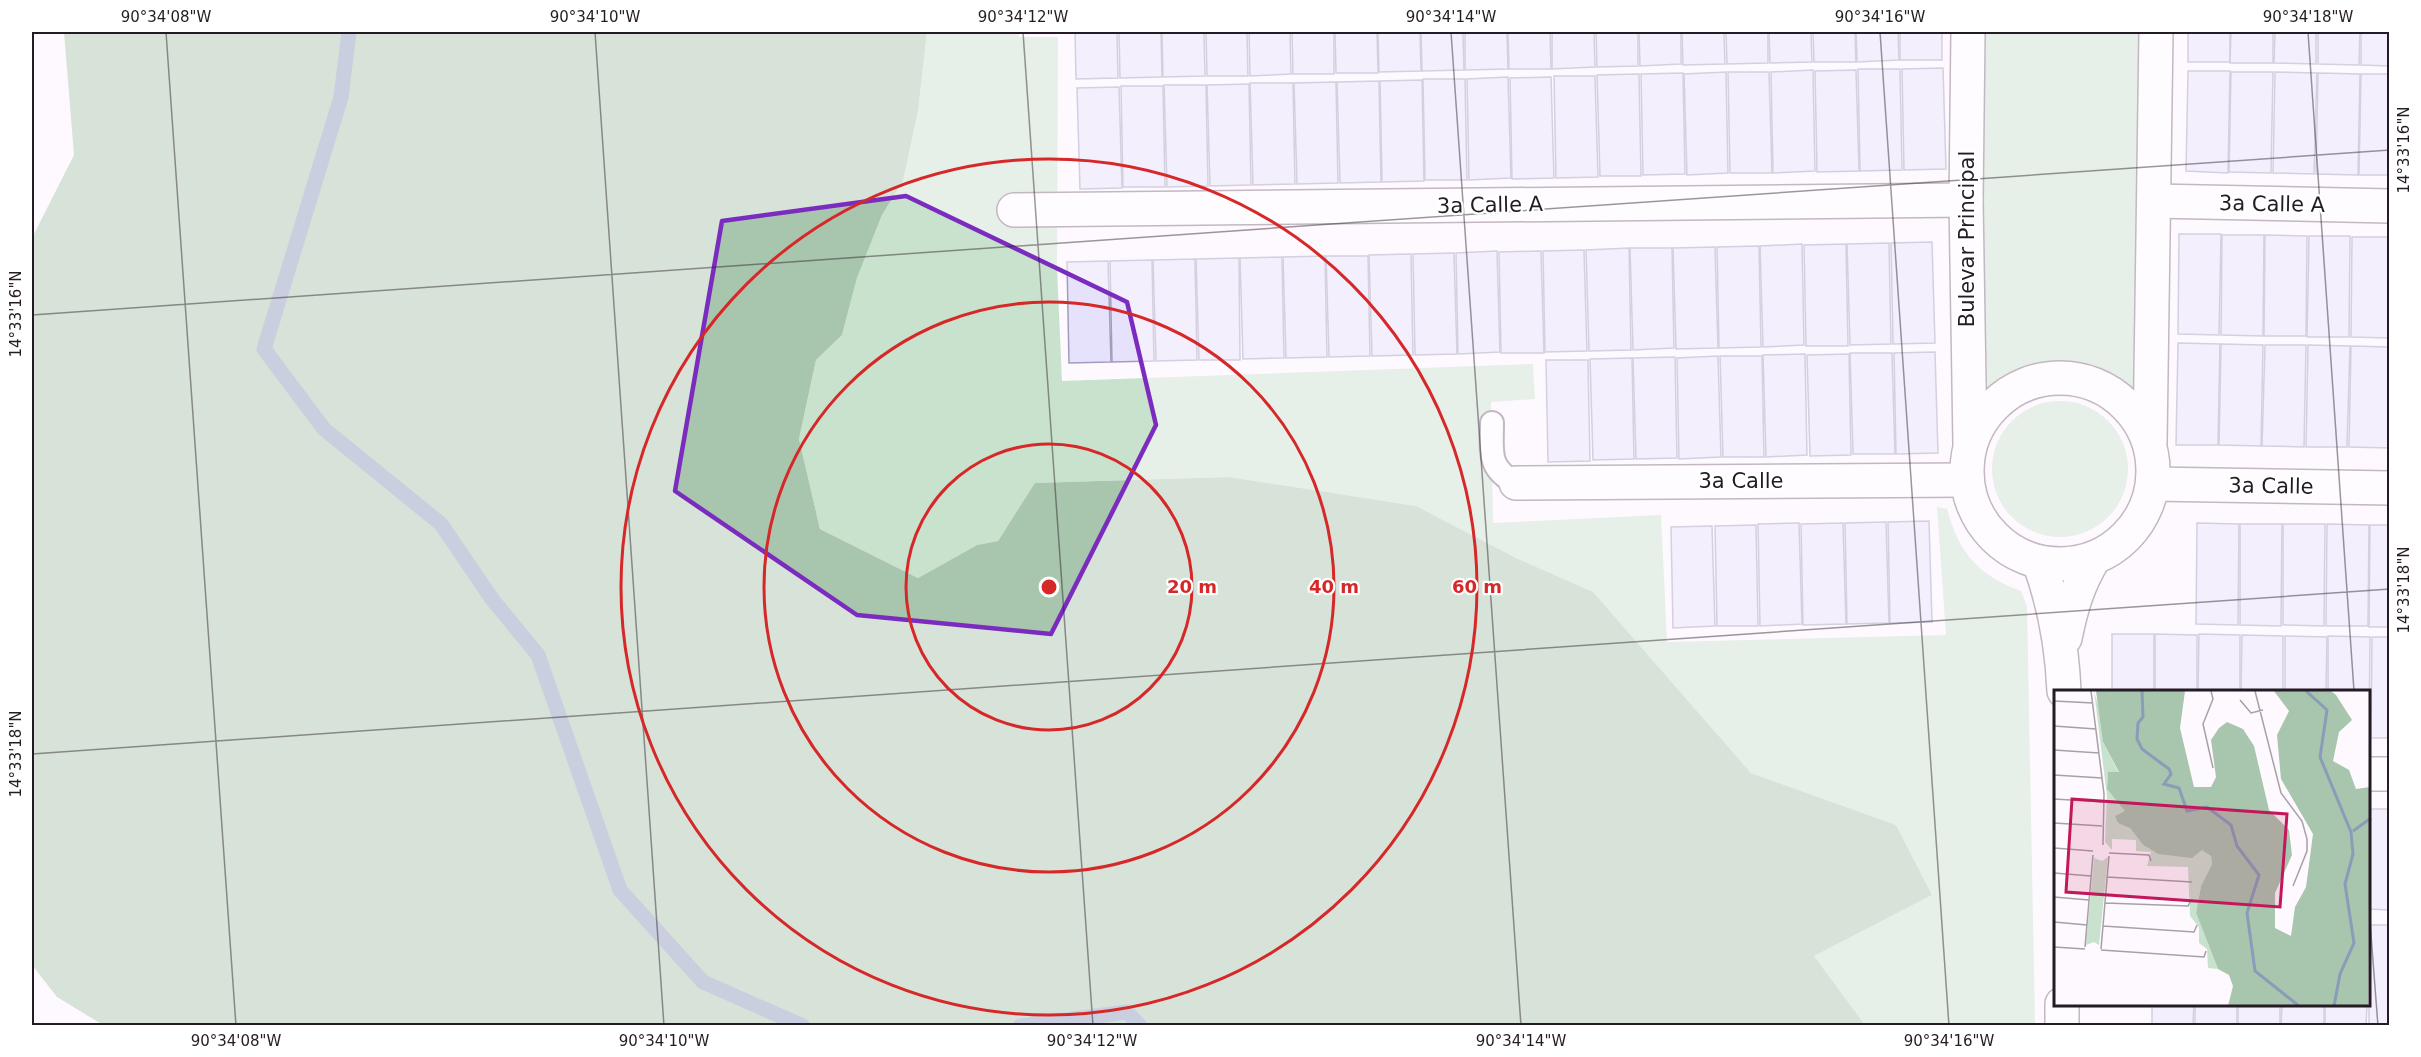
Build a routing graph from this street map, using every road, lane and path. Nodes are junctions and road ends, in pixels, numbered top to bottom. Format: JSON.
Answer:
{"nodes":[{"id":1,"x":1968,"y":32,"type":"edge"},
{"id":2,"x":2156,"y":32,"type":"edge"},
{"id":3,"x":1966,"y":200,"type":"junction"},
{"id":4,"x":2154,"y":201,"type":"junction"},
{"id":5,"x":2390,"y":206,"type":"edge"},
{"id":6,"x":1014,"y":210,"type":"dead end"},
{"id":7,"x":1492,"y":423,"type":"dead end"},
{"id":8,"x":2150,"y":442,"type":"junction"},
{"id":9,"x":1970,"y":446,"type":"junction"},
{"id":10,"x":1967,"y":480,"type":"junction"},
{"id":11,"x":1516,"y":483,"type":"joint"},
{"id":12,"x":2153,"y":484,"type":"junction"},
{"id":13,"x":2390,"y":488,"type":"edge"},
{"id":14,"x":2094,"y":558,"type":"junction"},
{"id":15,"x":2039,"y":562,"type":"junction"},
{"id":16,"x":2062,"y":651,"type":"junction"},
{"id":17,"x":2064,"y":690,"type":"edge"},
{"id":18,"x":2370,"y":774,"type":"edge"},
{"id":19,"x":2390,"y":774,"type":"edge"},
{"id":20,"x":2062,"y":1006,"type":"edge"},
{"id":21,"x":2062,"y":1026,"type":"edge"}],
"edges":[{"from":1,"to":3,"type":"street","name":"Bulevar Principal"},
{"from":2,"to":4,"type":"street"},
{"from":3,"to":6,"type":"street","name":"3a Calle A"},
{"from":3,"to":9,"type":"street","name":"Bulevar Principal"},
{"from":4,"to":5,"type":"street","name":"3a Calle A"},
{"from":4,"to":8,"type":"street"},
{"from":7,"to":11,"type":"lane"},
{"from":8,"to":9,"type":"street"},
{"from":8,"to":12,"type":"street"},
{"from":9,"to":10,"type":"street"},
{"from":10,"to":11,"type":"street","name":"3a Calle"},
{"from":10,"to":15,"type":"street"},
{"from":12,"to":13,"type":"street","name":"3a Calle"},
{"from":12,"to":14,"type":"street"},
{"from":14,"to":15,"type":"street"},
{"from":14,"to":16,"type":"street"},
{"from":15,"to":16,"type":"street"},
{"from":16,"to":17,"type":"street"},
{"from":18,"to":19,"type":"street"},
{"from":20,"to":21,"type":"street"}]}
